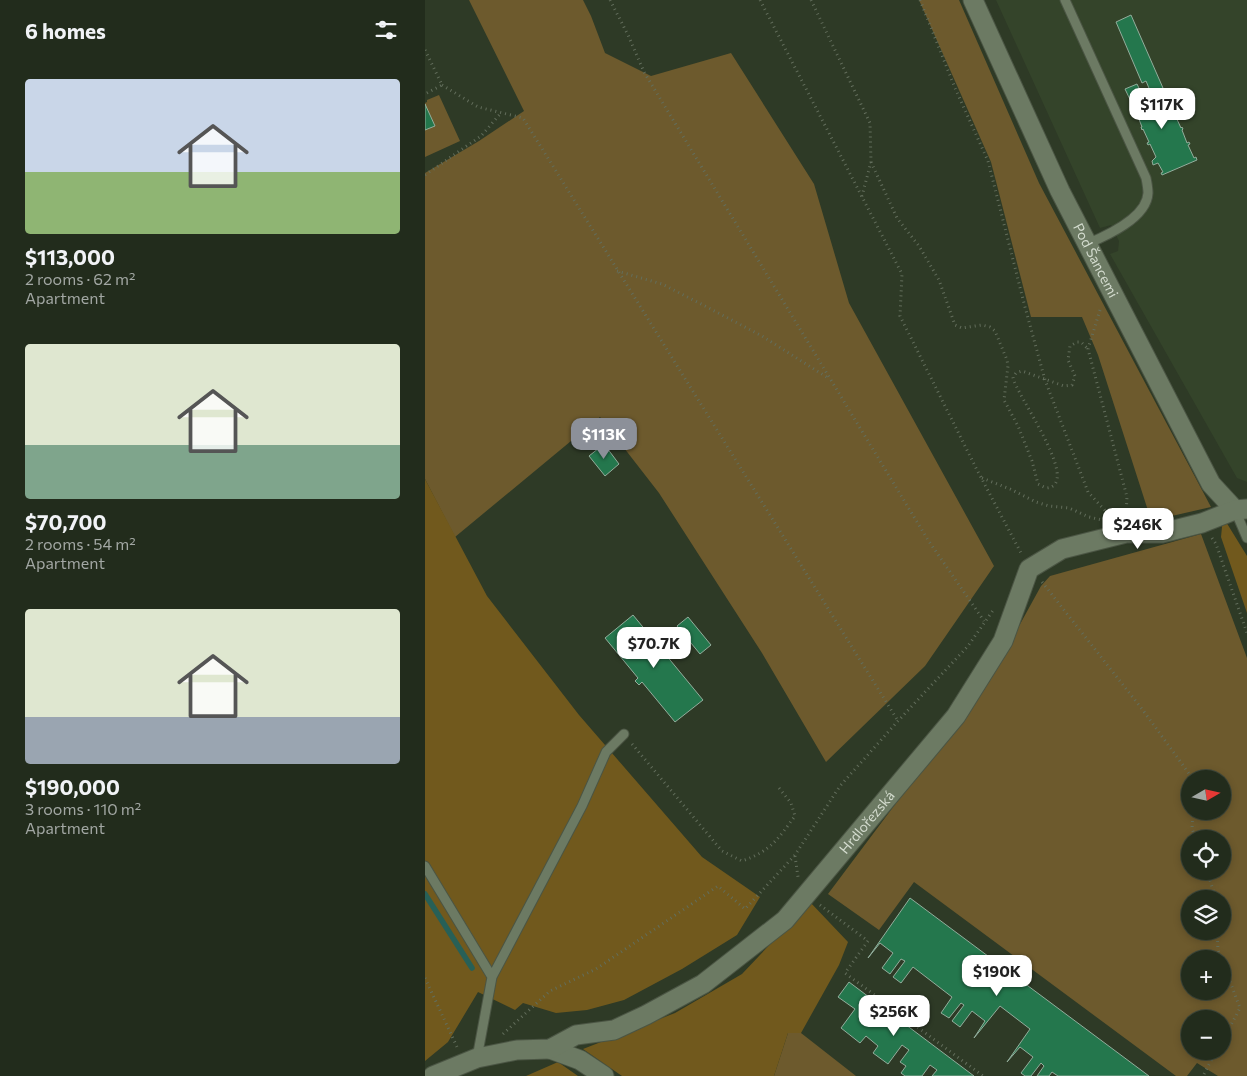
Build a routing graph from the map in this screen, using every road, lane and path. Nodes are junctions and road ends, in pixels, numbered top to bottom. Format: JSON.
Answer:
{"nodes":[{"id":1,"x":610,"y":0,"type":"edge"},
{"id":2,"x":760,"y":0,"type":"edge"},
{"id":3,"x":811,"y":0,"type":"edge"},
{"id":4,"x":920,"y":0,"type":"edge"},
{"id":5,"x":973,"y":0,"type":"edge"},
{"id":6,"x":1065,"y":0,"type":"edge"},
{"id":7,"x":425,"y":50,"type":"edge"},
{"id":8,"x":442,"y":85,"type":"junction"},
{"id":9,"x":425,"y":94,"type":"edge"},
{"id":10,"x":501,"y":113,"type":"junction"},
{"id":11,"x":871,"y":162,"type":"junction"},
{"id":12,"x":425,"y":175,"type":"edge"},
{"id":13,"x":862,"y":197,"type":"junction"},
{"id":14,"x":1087,"y":244,"type":"junction"},
{"id":15,"x":617,"y":271,"type":"junction"},
{"id":16,"x":1108,"y":286,"type":"junction"},
{"id":17,"x":1088,"y":349,"type":"junction"},
{"id":18,"x":831,"y":380,"type":"junction"},
{"id":19,"x":1045,"y":380,"type":"junction"},
{"id":20,"x":981,"y":478,"type":"junction"},
{"id":21,"x":1241,"y":509,"type":"edge"},
{"id":22,"x":1202,"y":523,"type":"junction"},
{"id":23,"x":1126,"y":533,"type":"junction"},
{"id":24,"x":1247,"y":538,"type":"edge"},
{"id":25,"x":1029,"y":570,"type":"junction"},
{"id":26,"x":1000,"y":602,"type":"dead end"},
{"id":27,"x":984,"y":621,"type":"junction"},
{"id":28,"x":1247,"y":634,"type":"edge"},
{"id":29,"x":898,"y":722,"type":"junction"},
{"id":30,"x":625,"y":734,"type":"joint"},
{"id":31,"x":1186,"y":770,"type":"edge"},
{"id":32,"x":779,"y":788,"type":"dead end"},
{"id":33,"x":425,"y":866,"type":"edge"},
{"id":34,"x":807,"y":895,"type":"junction"},
{"id":35,"x":492,"y":977,"type":"junction"},
{"id":36,"x":425,"y":978,"type":"edge"},
{"id":37,"x":1231,"y":984,"type":"edge"},
{"id":38,"x":1231,"y":1025,"type":"edge"},
{"id":39,"x":499,"y":1038,"type":"dead end"},
{"id":40,"x":550,"y":1049,"type":"junction"},
{"id":41,"x":471,"y":1060,"type":"junction"},
{"id":42,"x":1212,"y":1060,"type":"edge"},
{"id":43,"x":1204,"y":1075,"type":"edge"},
{"id":44,"x":433,"y":1076,"type":"edge"},
{"id":45,"x":604,"y":1076,"type":"edge"},
{"id":46,"x":983,"y":1076,"type":"edge"}],
"edges":[{"from":1,"to":18,"type":"path"},
{"from":2,"to":13,"type":"path"},
{"from":3,"to":11,"type":"path"},
{"from":4,"to":19,"type":"path"},
{"from":5,"to":14,"type":"street","name":"Pod Šancemi"},
{"from":6,"to":14,"type":"lane"},
{"from":7,"to":8,"type":"path"},
{"from":8,"to":9,"type":"path"},
{"from":8,"to":10,"type":"path"},
{"from":10,"to":12,"type":"path"},
{"from":10,"to":15,"type":"path"},
{"from":11,"to":13,"type":"path"},
{"from":11,"to":19,"type":"path"},
{"from":13,"to":20,"type":"path"},
{"from":14,"to":16,"type":"street","name":"Pod Šancemi"},
{"from":15,"to":18,"type":"path"},
{"from":15,"to":29,"type":"path"},
{"from":16,"to":17,"type":"path"},
{"from":16,"to":21,"type":"street","name":"Pod Šancemi"},
{"from":17,"to":19,"type":"path"},
{"from":17,"to":23,"type":"path"},
{"from":18,"to":27,"type":"path"},
{"from":19,"to":20,"type":"path"},
{"from":20,"to":25,"type":"path"},
{"from":21,"to":22,"type":"street"},
{"from":21,"to":24,"type":"lane","name":"Pod Šancemi"},
{"from":22,"to":23,"type":"street"},
{"from":22,"to":28,"type":"path"},
{"from":23,"to":25,"type":"street"},
{"from":25,"to":31,"type":"path"},
{"from":25,"to":34,"type":"street","name":"Hrdlořezská"},
{"from":26,"to":27,"type":"path"},
{"from":27,"to":29,"type":"path"},
{"from":29,"to":39,"type":"path"},
{"from":30,"to":32,"type":"path"},
{"from":30,"to":35,"type":"lane"},
{"from":33,"to":35,"type":"lane"},
{"from":34,"to":40,"type":"street","name":"Hrdlořezská"},
{"from":34,"to":46,"type":"path"},
{"from":35,"to":41,"type":"lane"},
{"from":36,"to":41,"type":"path"},
{"from":37,"to":38,"type":"path"},
{"from":40,"to":41,"type":"street","name":"Hrdlořezská"},
{"from":40,"to":45,"type":"street"},
{"from":41,"to":44,"type":"street","name":"Hrdlořezská"},
{"from":42,"to":43,"type":"path"}]}
